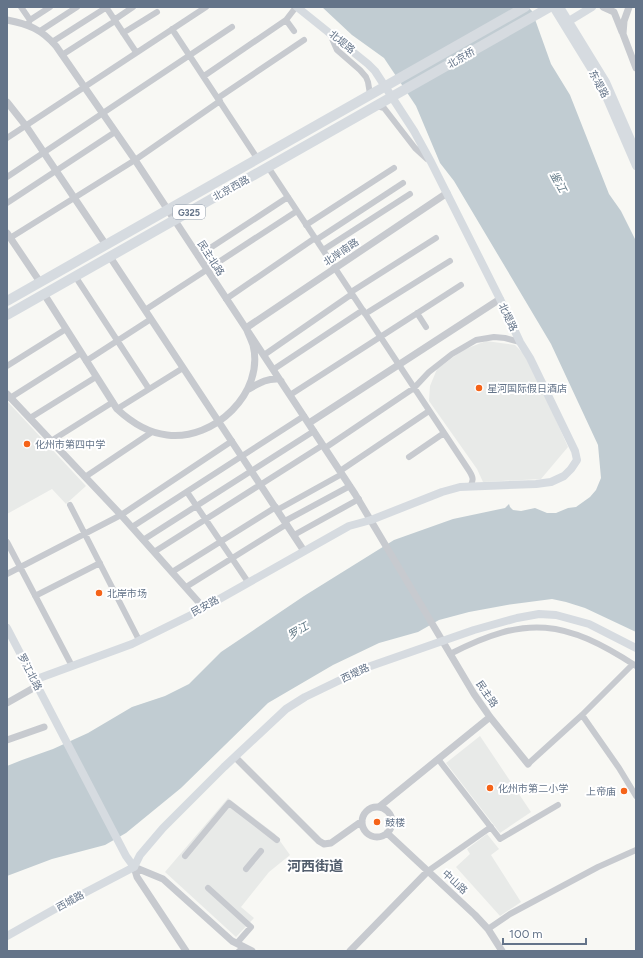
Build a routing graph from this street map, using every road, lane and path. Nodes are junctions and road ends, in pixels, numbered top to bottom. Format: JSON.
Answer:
{"nodes":[{"id":1,"x":22,"y":7,"type":"edge"},
{"id":2,"x":50,"y":7,"type":"edge"},
{"id":3,"x":77,"y":7,"type":"edge"},
{"id":4,"x":106,"y":7,"type":"edge"},
{"id":5,"x":133,"y":7,"type":"edge"},
{"id":6,"x":206,"y":7,"type":"edge"},
{"id":7,"x":296,"y":7,"type":"edge"},
{"id":8,"x":525,"y":7,"type":"edge"},
{"id":9,"x":552,"y":7,"type":"edge"},
{"id":10,"x":560,"y":7,"type":"edge"},
{"id":11,"x":592,"y":7,"type":"edge"},
{"id":12,"x":603,"y":7,"type":"edge"},
{"id":13,"x":629,"y":7,"type":"edge"},
{"id":14,"x":157,"y":12,"type":"dead end"},
{"id":15,"x":7,"y":20,"type":"edge"},
{"id":16,"x":115,"y":20,"type":"junction"},
{"id":17,"x":286,"y":20,"type":"junction"},
{"id":18,"x":29,"y":23,"type":"junction"},
{"id":19,"x":566,"y":23,"type":"junction"},
{"id":20,"x":232,"y":27,"type":"dead end"},
{"id":21,"x":172,"y":29,"type":"junction"},
{"id":22,"x":40,"y":31,"type":"junction"},
{"id":23,"x":294,"y":31,"type":"dead end"},
{"id":24,"x":330,"y":32,"type":"junction"},
{"id":25,"x":123,"y":33,"type":"junction"},
{"id":26,"x":622,"y":34,"type":"junction"},
{"id":27,"x":304,"y":40,"type":"dead end"},
{"id":28,"x":52,"y":42,"type":"junction"},
{"id":29,"x":136,"y":52,"type":"junction"},
{"id":30,"x":62,"y":55,"type":"junction"},
{"id":31,"x":190,"y":55,"type":"junction"},
{"id":32,"x":636,"y":68,"type":"edge"},
{"id":33,"x":204,"y":76,"type":"junction"},
{"id":34,"x":84,"y":87,"type":"junction"},
{"id":35,"x":367,"y":96,"type":"junction"},
{"id":36,"x":219,"y":100,"type":"junction"},
{"id":37,"x":7,"y":102,"type":"edge"},
{"id":38,"x":374,"y":107,"type":"junction"},
{"id":39,"x":102,"y":113,"type":"junction"},
{"id":40,"x":26,"y":126,"type":"junction"},
{"id":41,"x":115,"y":132,"type":"junction"},
{"id":42,"x":7,"y":138,"type":"edge"},
{"id":43,"x":636,"y":151,"type":"edge"},
{"id":44,"x":44,"y":153,"type":"junction"},
{"id":45,"x":257,"y":158,"type":"junction"},
{"id":46,"x":135,"y":160,"type":"junction"},
{"id":47,"x":431,"y":162,"type":"junction"},
{"id":48,"x":636,"y":166,"type":"edge"},
{"id":49,"x":268,"y":167,"type":"junction"},
{"id":50,"x":394,"y":168,"type":"dead end"},
{"id":51,"x":56,"y":171,"type":"junction"},
{"id":52,"x":7,"y":178,"type":"edge"},
{"id":53,"x":403,"y":183,"type":"dead end"},
{"id":54,"x":447,"y":193,"type":"junction"},
{"id":55,"x":410,"y":194,"type":"dead end"},
{"id":56,"x":288,"y":197,"type":"junction"},
{"id":57,"x":74,"y":199,"type":"junction"},
{"id":58,"x":7,"y":203,"type":"edge"},
{"id":59,"x":167,"y":210,"type":"junction"},
{"id":60,"x":297,"y":211,"type":"junction"},
{"id":61,"x":174,"y":220,"type":"junction"},
{"id":62,"x":306,"y":224,"type":"junction"},
{"id":63,"x":9,"y":236,"type":"edge"},
{"id":64,"x":436,"y":238,"type":"dead end"},
{"id":65,"x":316,"y":239,"type":"junction"},
{"id":66,"x":106,"y":245,"type":"junction"},
{"id":67,"x":323,"y":250,"type":"junction"},
{"id":68,"x":198,"y":256,"type":"junction"},
{"id":69,"x":110,"y":257,"type":"junction"},
{"id":70,"x":450,"y":261,"type":"dead end"},
{"id":71,"x":335,"y":268,"type":"junction"},
{"id":72,"x":207,"y":270,"type":"junction"},
{"id":73,"x":75,"y":276,"type":"junction"},
{"id":74,"x":40,"y":282,"type":"junction"},
{"id":75,"x":461,"y":285,"type":"dead end"},
{"id":76,"x":352,"y":293,"type":"junction"},
{"id":77,"x":44,"y":294,"type":"junction"},
{"id":78,"x":226,"y":299,"type":"junction"},
{"id":79,"x":500,"y":299,"type":"junction"},
{"id":80,"x":7,"y":301,"type":"edge"},
{"id":81,"x":145,"y":310,"type":"junction"},
{"id":82,"x":364,"y":312,"type":"junction"},
{"id":83,"x":417,"y":313,"type":"junction"},
{"id":84,"x":7,"y":315,"type":"edge"},
{"id":85,"x":151,"y":319,"type":"junction"},
{"id":86,"x":426,"y":327,"type":"dead end"},
{"id":87,"x":246,"y":328,"type":"junction"},
{"id":88,"x":66,"y":329,"type":"junction"},
{"id":89,"x":380,"y":337,"type":"junction"},
{"id":90,"x":118,"y":340,"type":"junction"},
{"id":91,"x":520,"y":342,"type":"junction"},
{"id":92,"x":81,"y":353,"type":"junction"},
{"id":93,"x":264,"y":355,"type":"junction"},
{"id":94,"x":86,"y":361,"type":"junction"},
{"id":95,"x":398,"y":364,"type":"junction"},
{"id":96,"x":7,"y":366,"type":"edge"},
{"id":97,"x":183,"y":368,"type":"junction"},
{"id":98,"x":274,"y":369,"type":"junction"},
{"id":99,"x":96,"y":377,"type":"junction"},
{"id":100,"x":285,"y":386,"type":"junction"},
{"id":101,"x":414,"y":388,"type":"junction"},
{"id":102,"x":149,"y":389,"type":"junction"},
{"id":103,"x":247,"y":390,"type":"junction"},
{"id":104,"x":290,"y":395,"type":"junction"},
{"id":105,"x":9,"y":396,"type":"edge"},
{"id":106,"x":113,"y":402,"type":"junction"},
{"id":107,"x":117,"y":409,"type":"junction"},
{"id":108,"x":430,"y":411,"type":"junction"},
{"id":109,"x":304,"y":416,"type":"junction"},
{"id":110,"x":30,"y":418,"type":"junction"},
{"id":111,"x":218,"y":421,"type":"junction"},
{"id":112,"x":308,"y":423,"type":"junction"},
{"id":113,"x":314,"y":431,"type":"junction"},
{"id":114,"x":152,"y":432,"type":"junction"},
{"id":115,"x":444,"y":434,"type":"junction"},
{"id":116,"x":232,"y":441,"type":"junction"},
{"id":117,"x":51,"y":442,"type":"junction"},
{"id":118,"x":324,"y":446,"type":"junction"},
{"id":119,"x":242,"y":456,"type":"junction"},
{"id":120,"x":409,"y":457,"type":"dead end"},
{"id":121,"x":252,"y":471,"type":"junction"},
{"id":122,"x":341,"y":473,"type":"junction"},
{"id":123,"x":85,"y":477,"type":"junction"},
{"id":124,"x":472,"y":482,"type":"junction"},
{"id":125,"x":261,"y":485,"type":"junction"},
{"id":126,"x":350,"y":486,"type":"junction"},
{"id":127,"x":187,"y":492,"type":"junction"},
{"id":128,"x":358,"y":499,"type":"junction"},
{"id":129,"x":70,"y":505,"type":"dead end"},
{"id":130,"x":196,"y":506,"type":"junction"},
{"id":131,"x":276,"y":509,"type":"junction"},
{"id":132,"x":121,"y":515,"type":"junction"},
{"id":133,"x":206,"y":520,"type":"junction"},
{"id":134,"x":371,"y":520,"type":"junction"},
{"id":135,"x":286,"y":523,"type":"junction"},
{"id":136,"x":132,"y":527,"type":"junction"},
{"id":137,"x":85,"y":533,"type":"junction"},
{"id":138,"x":294,"y":535,"type":"junction"},
{"id":139,"x":143,"y":540,"type":"junction"},
{"id":140,"x":7,"y":542,"type":"edge"},
{"id":141,"x":221,"y":542,"type":"junction"},
{"id":142,"x":304,"y":551,"type":"junction"},
{"id":143,"x":154,"y":552,"type":"junction"},
{"id":144,"x":232,"y":558,"type":"junction"},
{"id":145,"x":100,"y":563,"type":"junction"},
{"id":146,"x":20,"y":567,"type":"junction"},
{"id":147,"x":172,"y":572,"type":"junction"},
{"id":148,"x":7,"y":574,"type":"edge"},
{"id":149,"x":248,"y":582,"type":"junction"},
{"id":150,"x":186,"y":587,"type":"junction"},
{"id":151,"x":35,"y":596,"type":"junction"},
{"id":152,"x":203,"y":607,"type":"junction"},
{"id":153,"x":7,"y":628,"type":"edge"},
{"id":154,"x":436,"y":632,"type":"joint"},
{"id":155,"x":9,"y":637,"type":"edge"},
{"id":156,"x":139,"y":640,"type":"junction"},
{"id":157,"x":442,"y":641,"type":"junction"},
{"id":158,"x":636,"y":648,"type":"edge"},
{"id":159,"x":450,"y":654,"type":"junction"},
{"id":160,"x":634,"y":665,"type":"edge"},
{"id":161,"x":72,"y":666,"type":"junction"},
{"id":162,"x":35,"y":683,"type":"junction"},
{"id":163,"x":7,"y":702,"type":"edge"},
{"id":164,"x":582,"y":715,"type":"junction"},
{"id":165,"x":490,"y":717,"type":"junction"},
{"id":166,"x":44,"y":727,"type":"dead end"},
{"id":167,"x":7,"y":740,"type":"edge"},
{"id":168,"x":235,"y":757,"type":"junction"},
{"id":169,"x":438,"y":759,"type":"junction"},
{"id":170,"x":528,"y":764,"type":"joint"},
{"id":171,"x":636,"y":796,"type":"edge"},
{"id":172,"x":558,"y":805,"type":"dead end"},
{"id":173,"x":379,"y":807,"type":"junction"},
{"id":174,"x":362,"y":821,"type":"junction"},
{"id":175,"x":491,"y":827,"type":"junction"},
{"id":176,"x":387,"y":833,"type":"junction"},
{"id":177,"x":277,"y":840,"type":"dead end"},
{"id":178,"x":636,"y":850,"type":"edge"},
{"id":179,"x":261,"y":851,"type":"dead end"},
{"id":180,"x":185,"y":856,"type":"dead end"},
{"id":181,"x":134,"y":867,"type":"junction"},
{"id":182,"x":246,"y":869,"type":"dead end"},
{"id":183,"x":428,"y":871,"type":"junction"},
{"id":184,"x":208,"y":888,"type":"dead end"},
{"id":185,"x":488,"y":929,"type":"junction"},
{"id":186,"x":7,"y":936,"type":"edge"},
{"id":187,"x":240,"y":947,"type":"edge"},
{"id":188,"x":186,"y":951,"type":"edge"},
{"id":189,"x":252,"y":951,"type":"edge"},
{"id":190,"x":350,"y":951,"type":"edge"},
{"id":191,"x":502,"y":951,"type":"edge"}],
"edges":[{"from":1,"to":18,"type":"street"},
{"from":2,"to":18,"type":"street"},
{"from":3,"to":22,"type":"street"},
{"from":4,"to":16,"type":"street"},
{"from":4,"to":28,"type":"street"},
{"from":5,"to":16,"type":"street"},
{"from":6,"to":21,"type":"street"},
{"from":7,"to":17,"type":"street"},
{"from":7,"to":24,"type":"main road","name":"北堤路"},
{"from":8,"to":35,"type":"highway","name":"北京桥","number":"G325"},
{"from":9,"to":19,"type":"main road","name":"东堤路"},
{"from":9,"to":38,"type":"highway","name":"北京桥","number":"G325"},
{"from":10,"to":19,"type":"main road","name":"东堤路"},
{"from":11,"to":19,"type":"main road"},
{"from":12,"to":26,"type":"street"},
{"from":13,"to":26,"type":"street"},
{"from":14,"to":25,"type":"street"},
{"from":15,"to":18,"type":"street","name":"民主北路"},
{"from":16,"to":25,"type":"street"},
{"from":16,"to":30,"type":"street"},
{"from":17,"to":23,"type":"street"},
{"from":17,"to":33,"type":"street"},
{"from":18,"to":22,"type":"street","name":"民主北路"},
{"from":19,"to":43,"type":"main road","name":"东堤路"},
{"from":19,"to":48,"type":"main road","name":"东堤路"},
{"from":20,"to":31,"type":"street"},
{"from":21,"to":29,"type":"street"},
{"from":21,"to":31,"type":"street"},
{"from":22,"to":28,"type":"street","name":"民主北路"},
{"from":24,"to":35,"type":"street"},
{"from":24,"to":47,"type":"main road","name":"北堤路"},
{"from":25,"to":29,"type":"street"},
{"from":26,"to":32,"type":"street"},
{"from":27,"to":36,"type":"street"},
{"from":28,"to":30,"type":"street","name":"民主北路"},
{"from":29,"to":34,"type":"street"},
{"from":30,"to":34,"type":"street","name":"民主北路"},
{"from":31,"to":33,"type":"street"},
{"from":31,"to":39,"type":"street"},
{"from":33,"to":36,"type":"street"},
{"from":34,"to":39,"type":"street","name":"民主北路"},
{"from":34,"to":40,"type":"street"},
{"from":35,"to":45,"type":"highway","name":"北京西路","number":"G325"},
{"from":36,"to":45,"type":"street"},
{"from":36,"to":46,"type":"street"},
{"from":37,"to":40,"type":"street"},
{"from":38,"to":47,"type":"street"},
{"from":38,"to":49,"type":"highway","name":"北京西路","number":"G325"},
{"from":39,"to":41,"type":"street","name":"民主北路"},
{"from":39,"to":44,"type":"street"},
{"from":40,"to":42,"type":"street"},
{"from":40,"to":44,"type":"street"},
{"from":41,"to":46,"type":"street","name":"民主北路"},
{"from":41,"to":51,"type":"street"},
{"from":44,"to":51,"type":"street"},
{"from":44,"to":52,"type":"street"},
{"from":45,"to":59,"type":"highway","name":"北京西路","number":"G325"},
{"from":46,"to":57,"type":"street"},
{"from":46,"to":59,"type":"street","name":"民主北路"},
{"from":47,"to":54,"type":"main road","name":"北堤路"},
{"from":49,"to":56,"type":"street"},
{"from":49,"to":61,"type":"highway","name":"北京西路","number":"G325"},
{"from":50,"to":62,"type":"street"},
{"from":51,"to":57,"type":"street"},
{"from":51,"to":58,"type":"street"},
{"from":53,"to":65,"type":"street"},
{"from":54,"to":71,"type":"street","name":"北岸南路"},
{"from":54,"to":79,"type":"main road","name":"北堤路"},
{"from":55,"to":67,"type":"street"},
{"from":56,"to":60,"type":"street"},
{"from":56,"to":68,"type":"street"},
{"from":57,"to":63,"type":"street"},
{"from":57,"to":66,"type":"street"},
{"from":59,"to":61,"type":"street","name":"民主北路"},
{"from":59,"to":66,"type":"highway","name":"北京西路","number":"G325"},
{"from":60,"to":62,"type":"street"},
{"from":60,"to":72,"type":"street"},
{"from":61,"to":68,"type":"street","name":"民主北路"},
{"from":61,"to":69,"type":"highway","name":"北京西路","number":"G325"},
{"from":62,"to":65,"type":"street"},
{"from":63,"to":74,"type":"street"},
{"from":64,"to":76,"type":"street"},
{"from":65,"to":67,"type":"street"},
{"from":65,"to":78,"type":"street"},
{"from":66,"to":74,"type":"highway","name":"北京西路","number":"G325"},
{"from":67,"to":71,"type":"street"},
{"from":68,"to":72,"type":"street","name":"民主北路"},
{"from":69,"to":73,"type":"highway","name":"北京西路","number":"G325"},
{"from":69,"to":81,"type":"street"},
{"from":70,"to":82,"type":"street"},
{"from":71,"to":76,"type":"street"},
{"from":71,"to":87,"type":"street","name":"北岸南路"},
{"from":72,"to":78,"type":"street","name":"民主北路"},
{"from":72,"to":81,"type":"street"},
{"from":73,"to":77,"type":"highway","name":"北京西路","number":"G325"},
{"from":73,"to":90,"type":"street"},
{"from":74,"to":80,"type":"highway","name":"北京西路","number":"G325"},
{"from":75,"to":83,"type":"street"},
{"from":76,"to":82,"type":"street"},
{"from":76,"to":93,"type":"street"},
{"from":77,"to":84,"type":"highway","name":"北京西路","number":"G325"},
{"from":77,"to":88,"type":"street"},
{"from":78,"to":87,"type":"street","name":"民主北路"},
{"from":79,"to":91,"type":"main road","name":"北堤路"},
{"from":79,"to":95,"type":"street"},
{"from":81,"to":85,"type":"street"},
{"from":82,"to":89,"type":"street"},
{"from":82,"to":98,"type":"street"},
{"from":83,"to":86,"type":"street"},
{"from":83,"to":89,"type":"street"},
{"from":85,"to":90,"type":"street"},
{"from":85,"to":97,"type":"street"},
{"from":87,"to":93,"type":"street","name":"民主北路"},
{"from":87,"to":103,"type":"street"},
{"from":88,"to":92,"type":"street"},
{"from":88,"to":96,"type":"street"},
{"from":89,"to":95,"type":"street"},
{"from":89,"to":104,"type":"street"},
{"from":90,"to":94,"type":"street"},
{"from":90,"to":102,"type":"street"},
{"from":91,"to":101,"type":"street"},
{"from":91,"to":124,"type":"main road","name":"北堤路"},
{"from":92,"to":94,"type":"street"},
{"from":92,"to":105,"type":"street"},
{"from":93,"to":98,"type":"street","name":"民主北路"},
{"from":94,"to":99,"type":"street"},
{"from":95,"to":101,"type":"street"},
{"from":95,"to":112,"type":"street"},
{"from":97,"to":102,"type":"street"},
{"from":97,"to":111,"type":"street"},
{"from":98,"to":100,"type":"street","name":"民主北路"},
{"from":99,"to":106,"type":"street"},
{"from":99,"to":110,"type":"street"},
{"from":100,"to":103,"type":"street"},
{"from":100,"to":104,"type":"street","name":"民主北路"},
{"from":101,"to":108,"type":"street"},
{"from":101,"to":118,"type":"street"},
{"from":102,"to":107,"type":"street"},
{"from":103,"to":111,"type":"street"},
{"from":104,"to":109,"type":"street","name":"民主北路"},
{"from":105,"to":110,"type":"street"},
{"from":106,"to":107,"type":"street"},
{"from":106,"to":117,"type":"street"},
{"from":107,"to":114,"type":"street"},
{"from":108,"to":115,"type":"street"},
{"from":108,"to":122,"type":"street"},
{"from":109,"to":112,"type":"street","name":"民主北路"},
{"from":109,"to":119,"type":"street"},
{"from":110,"to":117,"type":"street"},
{"from":111,"to":114,"type":"street"},
{"from":111,"to":116,"type":"street"},
{"from":112,"to":113,"type":"street","name":"民主北路"},
{"from":113,"to":118,"type":"street","name":"民主北路"},
{"from":113,"to":121,"type":"street"},
{"from":114,"to":123,"type":"street"},
{"from":115,"to":120,"type":"street"},
{"from":115,"to":124,"type":"street"},
{"from":116,"to":119,"type":"street"},
{"from":116,"to":132,"type":"street"},
{"from":117,"to":123,"type":"street"},
{"from":118,"to":122,"type":"street","name":"民主北路"},
{"from":118,"to":125,"type":"street"},
{"from":119,"to":121,"type":"street"},
{"from":119,"to":127,"type":"street"},
{"from":121,"to":125,"type":"street"},
{"from":121,"to":130,"type":"street"},
{"from":122,"to":126,"type":"street","name":"民主北路"},
{"from":122,"to":131,"type":"street"},
{"from":123,"to":132,"type":"street"},
{"from":124,"to":134,"type":"main road","name":"北堤路"},
{"from":125,"to":131,"type":"street"},
{"from":125,"to":133,"type":"street"},
{"from":126,"to":128,"type":"street","name":"民主北路"},
{"from":126,"to":135,"type":"street"},
{"from":127,"to":130,"type":"street"},
{"from":127,"to":136,"type":"street"},
{"from":128,"to":134,"type":"street","name":"民主北路"},
{"from":128,"to":138,"type":"street"},
{"from":129,"to":137,"type":"street"},
{"from":130,"to":133,"type":"street"},
{"from":130,"to":139,"type":"street"},
{"from":131,"to":135,"type":"street"},
{"from":131,"to":141,"type":"street"},
{"from":132,"to":136,"type":"street"},
{"from":132,"to":137,"type":"street"},
{"from":133,"to":141,"type":"street"},
{"from":133,"to":143,"type":"street"},
{"from":134,"to":142,"type":"main road","name":"民安路"},
{"from":134,"to":154,"type":"street","name":"民主北路"},
{"from":135,"to":138,"type":"street"},
{"from":135,"to":144,"type":"street"},
{"from":136,"to":139,"type":"street"},
{"from":137,"to":145,"type":"street"},
{"from":137,"to":146,"type":"street"},
{"from":138,"to":142,"type":"street"},
{"from":139,"to":143,"type":"street"},
{"from":140,"to":146,"type":"street"},
{"from":141,"to":144,"type":"street"},
{"from":141,"to":147,"type":"street"},
{"from":142,"to":149,"type":"main road","name":"民安路"},
{"from":143,"to":147,"type":"street"},
{"from":144,"to":149,"type":"street"},
{"from":144,"to":150,"type":"street"},
{"from":145,"to":151,"type":"street"},
{"from":145,"to":156,"type":"street"},
{"from":146,"to":148,"type":"street"},
{"from":146,"to":151,"type":"street"},
{"from":147,"to":150,"type":"street"},
{"from":149,"to":152,"type":"main road","name":"民安路"},
{"from":150,"to":152,"type":"street"},
{"from":151,"to":161,"type":"street"},
{"from":152,"to":156,"type":"main road","name":"民安路"},
{"from":153,"to":155,"type":"main road","name":"罗江北路"},
{"from":154,"to":157,"type":"street","name":"民主路"},
{"from":155,"to":162,"type":"main road","name":"罗江北路"},
{"from":156,"to":161,"type":"main road","name":"民安路"},
{"from":157,"to":158,"type":"main road","name":"西堤路"},
{"from":157,"to":159,"type":"street","name":"民主路"},
{"from":157,"to":168,"type":"main road","name":"西堤路"},
{"from":159,"to":160,"type":"street"},
{"from":159,"to":165,"type":"street","name":"民主路"},
{"from":160,"to":164,"type":"street"},
{"from":161,"to":162,"type":"main road","name":"民安路"},
{"from":162,"to":163,"type":"street","name":"民安路"},
{"from":162,"to":181,"type":"main road","name":"罗江北路"},
{"from":164,"to":170,"type":"street"},
{"from":164,"to":171,"type":"street"},
{"from":165,"to":169,"type":"street"},
{"from":165,"to":170,"type":"street","name":"民主路"},
{"from":166,"to":167,"type":"street"},
{"from":168,"to":174,"type":"street"},
{"from":168,"to":181,"type":"main road","name":"西堤路"},
{"from":169,"to":173,"type":"street"},
{"from":169,"to":175,"type":"street"},
{"from":172,"to":175,"type":"street"},
{"from":173,"to":174,"type":"street"},
{"from":173,"to":176,"type":"street"},
{"from":174,"to":176,"type":"street"},
{"from":175,"to":183,"type":"street"},
{"from":176,"to":183,"type":"street","name":"中山路"},
{"from":177,"to":180,"type":"street"},
{"from":178,"to":185,"type":"street"},
{"from":179,"to":182,"type":"street"},
{"from":181,"to":186,"type":"main road","name":"西城路"},
{"from":181,"to":187,"type":"street"},
{"from":181,"to":188,"type":"street"},
{"from":183,"to":185,"type":"street","name":"中山路"},
{"from":183,"to":190,"type":"street"},
{"from":184,"to":187,"type":"street"},
{"from":185,"to":191,"type":"street","name":"中山路"},
{"from":187,"to":189,"type":"street"}]}
